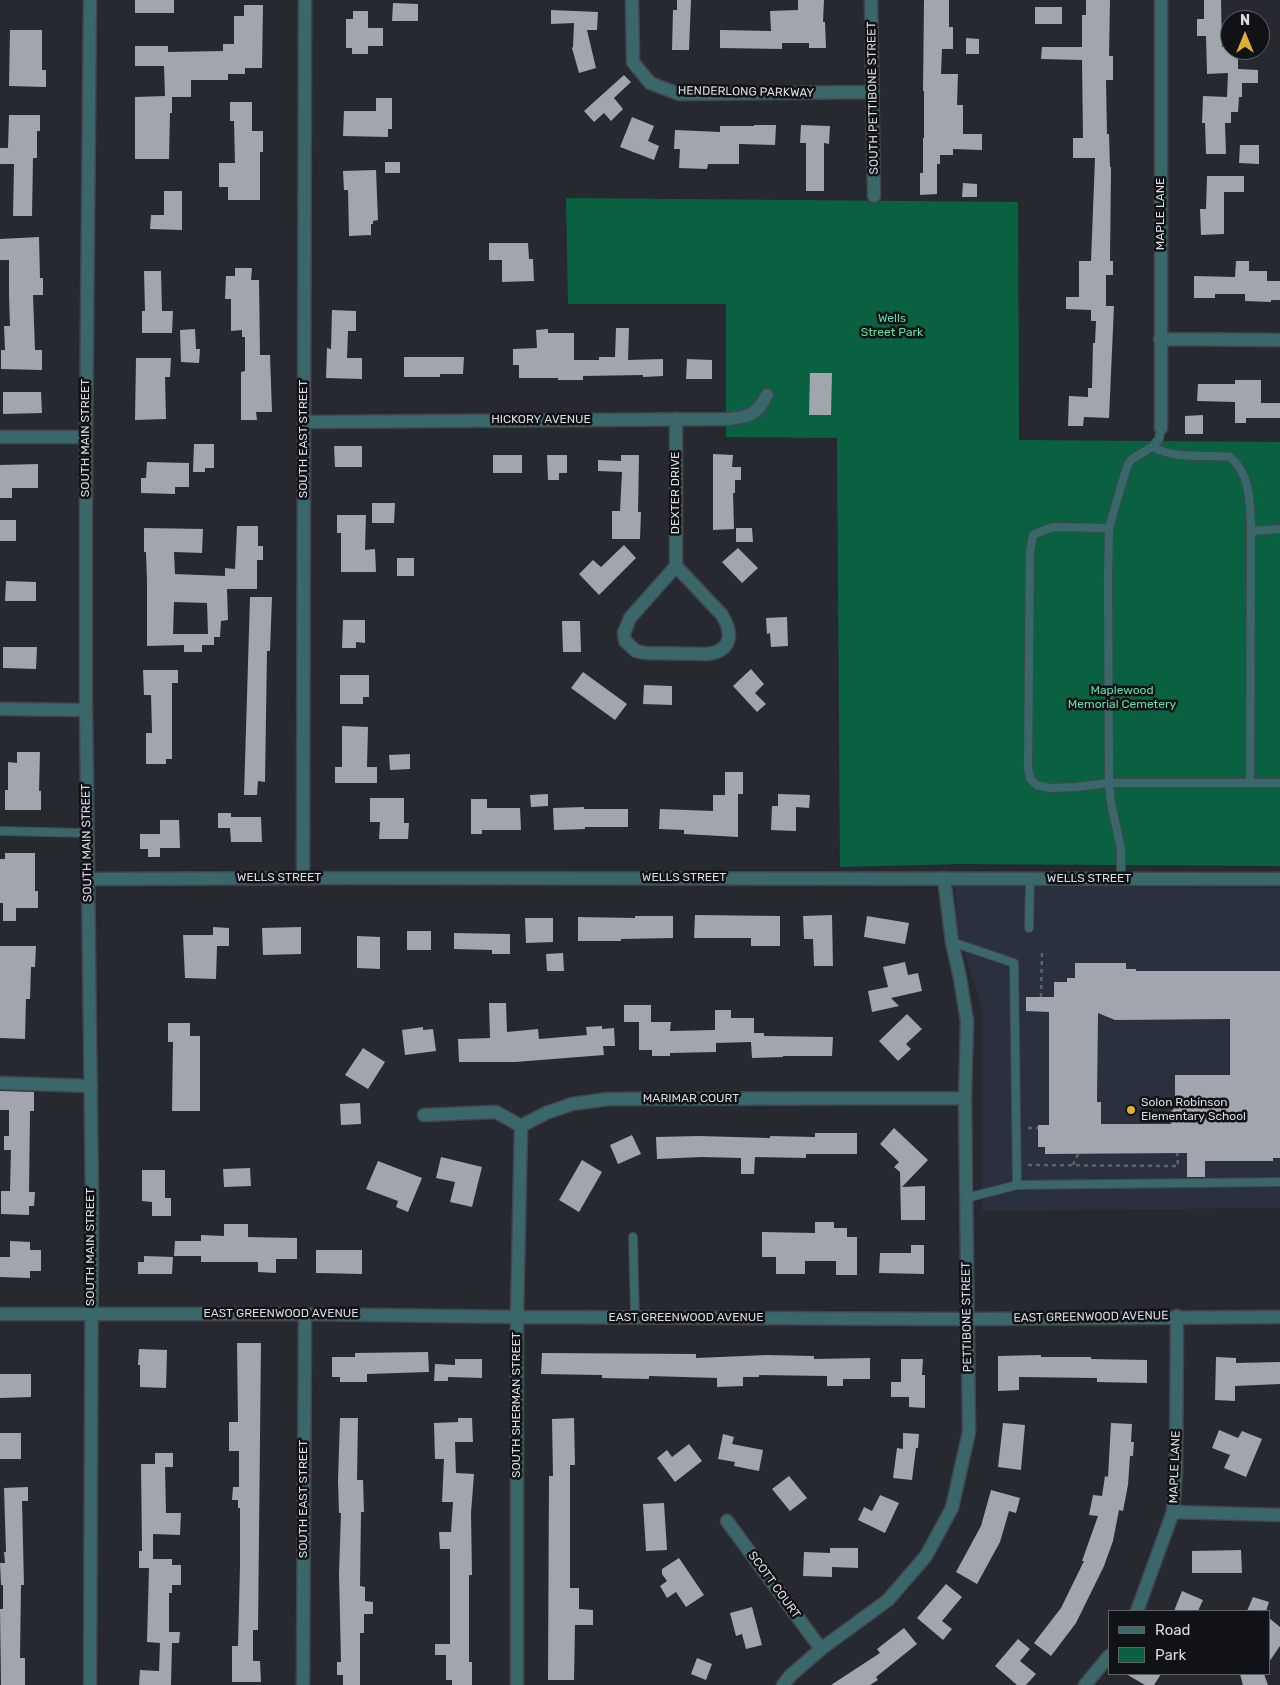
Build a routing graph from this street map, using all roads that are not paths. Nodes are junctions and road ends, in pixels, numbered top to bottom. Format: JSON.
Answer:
{"nodes":[{"id":1,"x":90,"y":0,"type":"edge"},
{"id":2,"x":305,"y":0,"type":"edge"},
{"id":3,"x":632,"y":0,"type":"edge"},
{"id":4,"x":871,"y":0,"type":"edge"},
{"id":5,"x":1161,"y":0,"type":"edge"},
{"id":6,"x":873,"y":92,"type":"junction"},
{"id":7,"x":874,"y":196,"type":"dead end"},
{"id":8,"x":1160,"y":339,"type":"junction"},
{"id":9,"x":1280,"y":340,"type":"edge"},
{"id":10,"x":767,"y":395,"type":"dead end"},
{"id":11,"x":676,"y":419,"type":"junction"},
{"id":12,"x":304,"y":422,"type":"junction"},
{"id":13,"x":1161,"y":428,"type":"joint"},
{"id":14,"x":0,"y":437,"type":"edge"},
{"id":15,"x":86,"y":438,"type":"junction"},
{"id":16,"x":1152,"y":447,"type":"junction"},
{"id":17,"x":1109,"y":528,"type":"junction"},
{"id":18,"x":1280,"y":529,"type":"edge"},
{"id":19,"x":1251,"y":531,"type":"junction"},
{"id":20,"x":676,"y":566,"type":"junction"},
{"id":21,"x":0,"y":709,"type":"edge"},
{"id":22,"x":86,"y":710,"type":"junction"},
{"id":23,"x":1109,"y":783,"type":"junction"},
{"id":24,"x":1250,"y":783,"type":"junction"},
{"id":25,"x":1280,"y":783,"type":"edge"},
{"id":26,"x":0,"y":831,"type":"edge"},
{"id":27,"x":87,"y":833,"type":"junction"},
{"id":28,"x":303,"y":878,"type":"junction"},
{"id":29,"x":944,"y":878,"type":"junction"},
{"id":30,"x":1030,"y":878,"type":"junction"},
{"id":31,"x":1121,"y":878,"type":"junction"},
{"id":32,"x":88,"y":879,"type":"junction"},
{"id":33,"x":1280,"y":879,"type":"edge"},
{"id":34,"x":1029,"y":928,"type":"dead end"},
{"id":35,"x":952,"y":942,"type":"junction"},
{"id":36,"x":0,"y":1083,"type":"edge"},
{"id":37,"x":91,"y":1086,"type":"junction"},
{"id":38,"x":966,"y":1098,"type":"junction"},
{"id":39,"x":424,"y":1115,"type":"dead end"},
{"id":40,"x":521,"y":1126,"type":"junction"},
{"id":41,"x":1280,"y":1182,"type":"edge"},
{"id":42,"x":1017,"y":1185,"type":"junction"},
{"id":43,"x":966,"y":1198,"type":"junction"},
{"id":44,"x":633,"y":1237,"type":"dead end"},
{"id":45,"x":0,"y":1314,"type":"edge"},
{"id":46,"x":91,"y":1314,"type":"junction"},
{"id":47,"x":305,"y":1314,"type":"junction"},
{"id":48,"x":1177,"y":1316,"type":"junction"},
{"id":49,"x":517,"y":1317,"type":"junction"},
{"id":50,"x":636,"y":1317,"type":"junction"},
{"id":51,"x":1280,"y":1317,"type":"edge"},
{"id":52,"x":967,"y":1319,"type":"junction"},
{"id":53,"x":1173,"y":1512,"type":"junction"},
{"id":54,"x":1280,"y":1514,"type":"edge"},
{"id":55,"x":727,"y":1520,"type":"dead end"},
{"id":56,"x":1137,"y":1610,"type":"edge"},
{"id":57,"x":821,"y":1649,"type":"junction"},
{"id":58,"x":1108,"y":1657,"type":"edge"},
{"id":59,"x":90,"y":1685,"type":"edge"},
{"id":60,"x":303,"y":1685,"type":"edge"},
{"id":61,"x":517,"y":1685,"type":"edge"},
{"id":62,"x":783,"y":1685,"type":"edge"},
{"id":63,"x":1086,"y":1685,"type":"edge"}],
"edges":[{"from":1,"to":15,"type":"street","name":"SOUTH MAIN STREET"},
{"from":2,"to":12,"type":"street","name":"SOUTH EAST STREET"},
{"from":3,"to":6,"type":"street","name":"HENDERLONG PARKWAY"},
{"from":4,"to":6,"type":"street","name":"SOUTH PETTIBONE STREET"},
{"from":5,"to":8,"type":"street","name":"MAPLE LANE"},
{"from":6,"to":7,"type":"street","name":"SOUTH PETTIBONE STREET"},
{"from":8,"to":9,"type":"street"},
{"from":8,"to":13,"type":"street","name":"MAPLE LANE"},
{"from":10,"to":11,"type":"street","name":"HICKORY AVENUE"},
{"from":11,"to":12,"type":"street","name":"HICKORY AVENUE"},
{"from":11,"to":20,"type":"street","name":"DEXTER DRIVE"},
{"from":12,"to":28,"type":"street","name":"SOUTH EAST STREET"},
{"from":13,"to":16,"type":"lane"},
{"from":14,"to":15,"type":"street"},
{"from":15,"to":22,"type":"street","name":"SOUTH MAIN STREET"},
{"from":16,"to":17,"type":"lane"},
{"from":16,"to":19,"type":"lane"},
{"from":17,"to":23,"type":"lane"},
{"from":17,"to":23,"type":"lane"},
{"from":18,"to":19,"type":"lane"},
{"from":19,"to":24,"type":"lane"},
{"from":20,"to":20,"type":"street"},
{"from":21,"to":22,"type":"street"},
{"from":22,"to":27,"type":"street","name":"SOUTH MAIN STREET"},
{"from":23,"to":24,"type":"lane"},
{"from":23,"to":31,"type":"lane"},
{"from":24,"to":25,"type":"lane"},
{"from":26,"to":27,"type":"lane"},
{"from":27,"to":32,"type":"street","name":"SOUTH MAIN STREET"},
{"from":28,"to":29,"type":"street","name":"WELLS STREET"},
{"from":28,"to":32,"type":"street","name":"WELLS STREET"},
{"from":29,"to":30,"type":"street","name":"WELLS STREET"},
{"from":29,"to":35,"type":"street","name":"PETTIBONE STREET"},
{"from":30,"to":31,"type":"street","name":"WELLS STREET"},
{"from":30,"to":34,"type":"lane"},
{"from":31,"to":33,"type":"street","name":"WELLS STREET"},
{"from":32,"to":37,"type":"street","name":"SOUTH MAIN STREET"},
{"from":35,"to":38,"type":"street","name":"PETTIBONE STREET"},
{"from":35,"to":42,"type":"lane"},
{"from":36,"to":37,"type":"street"},
{"from":37,"to":46,"type":"street","name":"SOUTH MAIN STREET"},
{"from":38,"to":40,"type":"street","name":"MARIMAR COURT"},
{"from":38,"to":43,"type":"street","name":"PETTIBONE STREET"},
{"from":39,"to":40,"type":"street"},
{"from":40,"to":49,"type":"street","name":"SOUTH SHERMAN STREET"},
{"from":41,"to":42,"type":"lane"},
{"from":42,"to":43,"type":"lane"},
{"from":43,"to":52,"type":"street","name":"PETTIBONE STREET"},
{"from":44,"to":50,"type":"lane"},
{"from":45,"to":46,"type":"street","name":"EAST GREENWOOD AVENUE"},
{"from":46,"to":47,"type":"street","name":"EAST GREENWOOD AVENUE"},
{"from":46,"to":59,"type":"street","name":"SOUTH MAIN STREET"},
{"from":47,"to":49,"type":"street","name":"EAST GREENWOOD AVENUE"},
{"from":47,"to":60,"type":"street","name":"SOUTH EAST STREET"},
{"from":48,"to":51,"type":"street","name":"EAST GREENWOOD AVENUE"},
{"from":48,"to":52,"type":"street","name":"EAST GREENWOOD AVENUE"},
{"from":48,"to":53,"type":"street","name":"MAPLE LANE"},
{"from":49,"to":50,"type":"street","name":"EAST GREENWOOD AVENUE"},
{"from":49,"to":61,"type":"street","name":"SOUTH SHERMAN STREET"},
{"from":50,"to":52,"type":"street","name":"EAST GREENWOOD AVENUE"},
{"from":52,"to":57,"type":"street","name":"PETTIBONE STREET"},
{"from":53,"to":54,"type":"street"},
{"from":53,"to":56,"type":"street","name":"MAPLE LANE"},
{"from":55,"to":57,"type":"street","name":"SCOTT COURT"},
{"from":57,"to":62,"type":"street","name":"PETTIBONE STREET"},
{"from":58,"to":63,"type":"street"}]}
